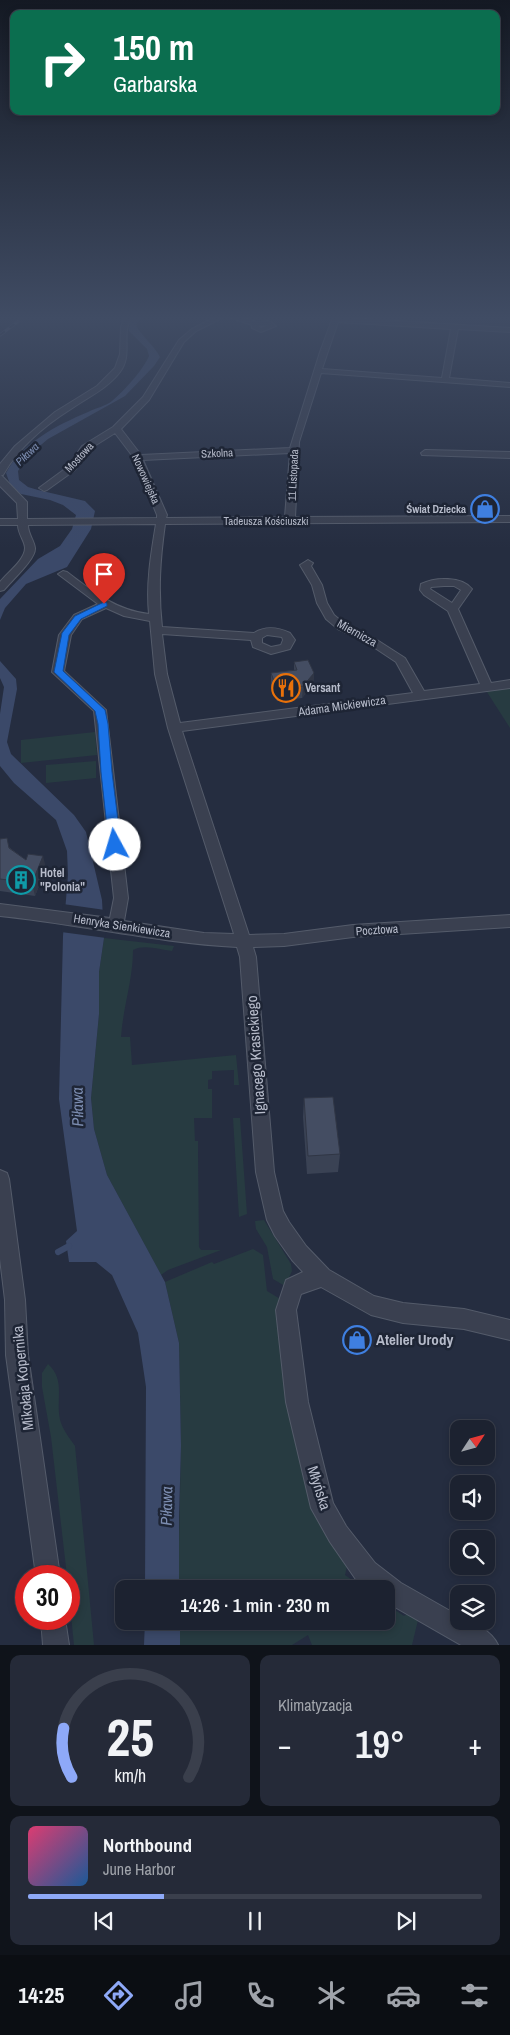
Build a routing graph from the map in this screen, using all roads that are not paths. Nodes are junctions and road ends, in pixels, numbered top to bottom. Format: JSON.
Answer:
{"nodes":[{"id":1,"x":90,"y":394,"type":"edge"},
{"id":2,"x":149,"y":394,"type":"edge"},
{"id":3,"x":311,"y":394,"type":"edge"},
{"id":4,"x":116,"y":429,"type":"junction"},
{"id":5,"x":295,"y":450,"type":"junction"},
{"id":6,"x":425,"y":453,"type":"dead end"},
{"id":7,"x":510,"y":455,"type":"edge"},
{"id":8,"x":138,"y":458,"type":"junction"},
{"id":9,"x":0,"y":473,"type":"edge"},
{"id":10,"x":0,"y":478,"type":"edge"},
{"id":11,"x":44,"y":488,"type":"dead end"},
{"id":12,"x":510,"y":519,"type":"edge"},
{"id":13,"x":290,"y":520,"type":"junction"},
{"id":14,"x":0,"y":522,"type":"edge"},
{"id":15,"x":23,"y":522,"type":"junction"},
{"id":16,"x":162,"y":522,"type":"junction"},
{"id":17,"x":308,"y":563,"type":"dead end"},
{"id":18,"x":63,"y":574,"type":"dead end"},
{"id":19,"x":0,"y":588,"type":"edge"},
{"id":20,"x":104,"y":604,"type":"junction"},
{"id":21,"x":454,"y":609,"type":"dead end"},
{"id":22,"x":155,"y":624,"type":"junction"},
{"id":23,"x":256,"y":637,"type":"dead end"},
{"id":24,"x":510,"y":684,"type":"edge"},
{"id":25,"x":487,"y":687,"type":"junction"},
{"id":26,"x":421,"y":696,"type":"junction"},
{"id":27,"x":174,"y":728,"type":"junction"},
{"id":28,"x":0,"y":910,"type":"edge"},
{"id":29,"x":510,"y":921,"type":"edge"},
{"id":30,"x":113,"y":925,"type":"junction"},
{"id":31,"x":244,"y":941,"type":"junction"},
{"id":32,"x":0,"y":1179,"type":"edge"},
{"id":33,"x":322,"y":1278,"type":"junction"},
{"id":34,"x":510,"y":1330,"type":"edge"},
{"id":35,"x":47,"y":1565,"type":"edge"},
{"id":36,"x":54,"y":1630,"type":"edge"},
{"id":37,"x":56,"y":1645,"type":"edge"},
{"id":38,"x":485,"y":1645,"type":"edge"}],
"edges":[{"from":1,"to":9,"type":"street"},
{"from":2,"to":4,"type":"street"},
{"from":3,"to":5,"type":"street","name":"11 Listopada"},
{"from":4,"to":8,"type":"street","name":"Nowowiejska"},
{"from":4,"to":11,"type":"street","name":"Mostowa"},
{"from":5,"to":8,"type":"street","name":"Szkolna"},
{"from":5,"to":13,"type":"street","name":"11 Listopada"},
{"from":6,"to":7,"type":"street"},
{"from":8,"to":16,"type":"street","name":"Nowowiejska"},
{"from":10,"to":15,"type":"street"},
{"from":12,"to":13,"type":"street","name":"Tadeusza Kościuszki"},
{"from":13,"to":16,"type":"street","name":"Tadeusza Kościuszki"},
{"from":14,"to":15,"type":"street","name":"Tadeusza Kościuszki"},
{"from":15,"to":16,"type":"street","name":"Tadeusza Kościuszki"},
{"from":15,"to":19,"type":"street"},
{"from":16,"to":22,"type":"street","name":"Nowowiejska"},
{"from":17,"to":26,"type":"street","name":"Miernicza"},
{"from":18,"to":20,"type":"street"},
{"from":20,"to":22,"type":"street"},
{"from":20,"to":30,"type":"street"},
{"from":21,"to":25,"type":"street"},
{"from":22,"to":23,"type":"street"},
{"from":22,"to":27,"type":"street","name":"Ignacego Krasickiego"},
{"from":24,"to":25,"type":"street","name":"Adama Mickiewicza"},
{"from":25,"to":26,"type":"street","name":"Adama Mickiewicza"},
{"from":26,"to":27,"type":"street","name":"Adama Mickiewicza"},
{"from":27,"to":31,"type":"street","name":"Ignacego Krasickiego"},
{"from":28,"to":30,"type":"street","name":"Henryka Sienkiewicza"},
{"from":29,"to":31,"type":"street","name":"Pocztowa"},
{"from":30,"to":31,"type":"street","name":"Henryka Sienkiewicza"},
{"from":31,"to":33,"type":"street","name":"Ignacego Krasickiego"},
{"from":32,"to":35,"type":"street","name":"Mikołaja Kopernika"},
{"from":33,"to":34,"type":"street","name":"Ignacego Krasickiego"},
{"from":33,"to":38,"type":"street","name":"Młyńska"},
{"from":36,"to":37,"type":"street"}]}
